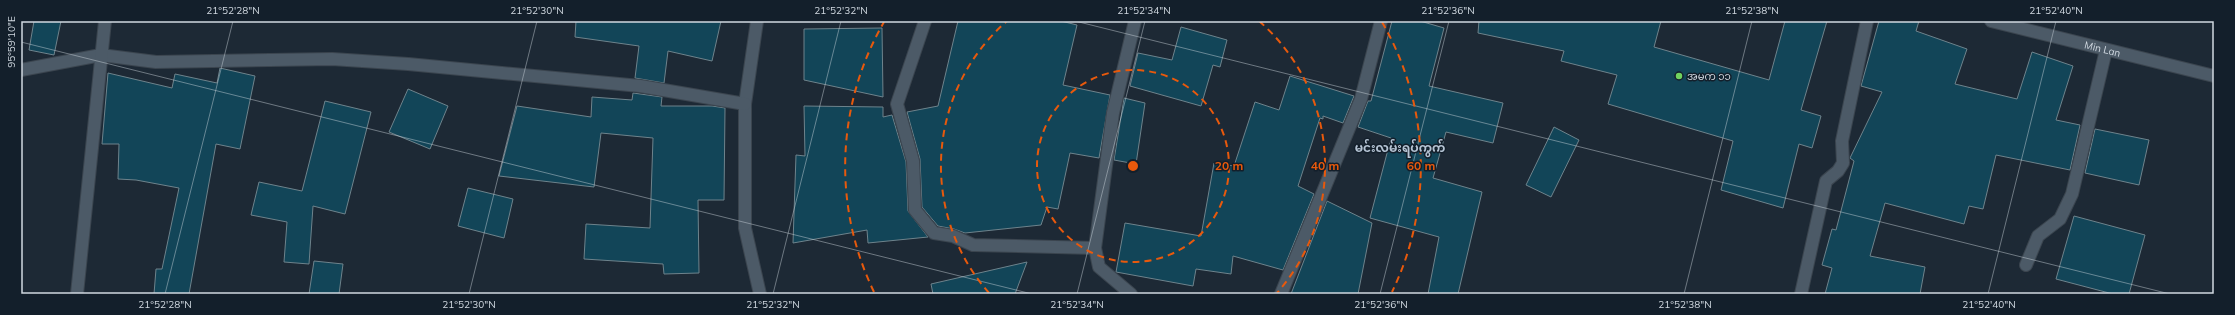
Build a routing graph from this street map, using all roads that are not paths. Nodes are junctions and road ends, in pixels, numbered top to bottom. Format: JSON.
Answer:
{"nodes":[{"id":1,"x":105,"y":21,"type":"edge"},
{"id":2,"x":757,"y":21,"type":"edge"},
{"id":3,"x":925,"y":21,"type":"edge"},
{"id":4,"x":1135,"y":21,"type":"edge"},
{"id":5,"x":1381,"y":21,"type":"edge"},
{"id":6,"x":1867,"y":21,"type":"edge"},
{"id":7,"x":1992,"y":21,"type":"edge"},
{"id":8,"x":2106,"y":50,"type":"junction"},
{"id":9,"x":100,"y":56,"type":"junction"},
{"id":10,"x":21,"y":70,"type":"edge"},
{"id":11,"x":2214,"y":76,"type":"edge"},
{"id":12,"x":745,"y":104,"type":"junction"},
{"id":13,"x":1095,"y":248,"type":"junction"},
{"id":14,"x":2026,"y":265,"type":"dead end"},
{"id":15,"x":77,"y":294,"type":"edge"},
{"id":16,"x":760,"y":294,"type":"edge"},
{"id":17,"x":1131,"y":294,"type":"edge"},
{"id":18,"x":1281,"y":294,"type":"edge"},
{"id":19,"x":1801,"y":294,"type":"edge"}],
"edges":[{"from":1,"to":9,"type":"street"},
{"from":2,"to":12,"type":"street"},
{"from":3,"to":13,"type":"street"},
{"from":4,"to":13,"type":"street"},
{"from":5,"to":18,"type":"street"},
{"from":6,"to":19,"type":"street"},
{"from":7,"to":8,"type":"street","name":"Min Lan"},
{"from":8,"to":11,"type":"street","name":"Min Lan"},
{"from":8,"to":14,"type":"street"},
{"from":9,"to":10,"type":"street"},
{"from":9,"to":12,"type":"street"},
{"from":9,"to":15,"type":"street"},
{"from":12,"to":16,"type":"street"},
{"from":13,"to":17,"type":"street"}]}
